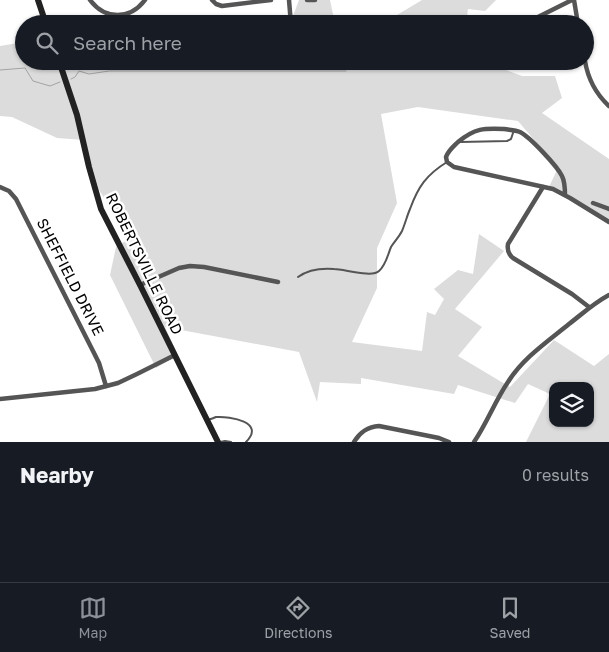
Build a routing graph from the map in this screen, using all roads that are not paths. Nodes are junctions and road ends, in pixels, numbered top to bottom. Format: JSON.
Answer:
{"nodes":[{"id":1,"x":38,"y":0,"type":"edge"},
{"id":2,"x":90,"y":0,"type":"edge"},
{"id":3,"x":145,"y":0,"type":"edge"},
{"id":4,"x":212,"y":0,"type":"edge"},
{"id":5,"x":271,"y":0,"type":"edge"},
{"id":6,"x":289,"y":0,"type":"edge"},
{"id":7,"x":307,"y":0,"type":"edge"},
{"id":8,"x":315,"y":0,"type":"edge"},
{"id":9,"x":573,"y":0,"type":"edge"},
{"id":10,"x":108,"y":14,"type":"joint"},
{"id":11,"x":43,"y":15,"type":"edge"},
{"id":12,"x":290,"y":15,"type":"edge"},
{"id":13,"x":542,"y":15,"type":"edge"},
{"id":14,"x":576,"y":15,"type":"edge"},
{"id":15,"x":62,"y":70,"type":"edge"},
{"id":16,"x":587,"y":70,"type":"edge"},
{"id":17,"x":609,"y":106,"type":"edge"},
{"id":18,"x":514,"y":130,"type":"junction"},
{"id":19,"x":458,"y":142,"type":"junction"},
{"id":20,"x":447,"y":162,"type":"junction"},
{"id":21,"x":0,"y":187,"type":"edge"},
{"id":22,"x":543,"y":187,"type":"junction"},
{"id":23,"x":566,"y":195,"type":"junction"},
{"id":24,"x":593,"y":203,"type":"dead end"},
{"id":25,"x":609,"y":209,"type":"edge"},
{"id":26,"x":609,"y":222,"type":"edge"},
{"id":27,"x":298,"y":277,"type":"dead end"},
{"id":28,"x":278,"y":282,"type":"dead end"},
{"id":29,"x":140,"y":285,"type":"junction"},
{"id":30,"x":609,"y":295,"type":"edge"},
{"id":31,"x":589,"y":307,"type":"junction"},
{"id":32,"x":175,"y":355,"type":"junction"},
{"id":33,"x":106,"y":386,"type":"junction"},
{"id":34,"x":0,"y":399,"type":"edge"},
{"id":35,"x":207,"y":420,"type":"junction"},
{"id":36,"x":218,"y":442,"type":"edge"},
{"id":37,"x":231,"y":442,"type":"edge"},
{"id":38,"x":246,"y":442,"type":"edge"},
{"id":39,"x":354,"y":442,"type":"edge"},
{"id":40,"x":450,"y":442,"type":"edge"},
{"id":41,"x":474,"y":442,"type":"edge"}],
"edges":[{"from":1,"to":11,"type":"street"},
{"from":2,"to":10,"type":"street"},
{"from":3,"to":10,"type":"street"},
{"from":4,"to":5,"type":"street"},
{"from":6,"to":12,"type":"street"},
{"from":7,"to":8,"type":"street"},
{"from":9,"to":13,"type":"street"},
{"from":9,"to":14,"type":"street"},
{"from":15,"to":29,"type":"street","name":"ROBERTSVILLE ROAD"},
{"from":16,"to":17,"type":"street"},
{"from":18,"to":19,"type":"street"},
{"from":18,"to":19,"type":"lane"},
{"from":18,"to":23,"type":"street"},
{"from":19,"to":20,"type":"street"},
{"from":20,"to":22,"type":"street"},
{"from":20,"to":27,"type":"lane"},
{"from":21,"to":33,"type":"street","name":"SHEFFIELD DRIVE"},
{"from":22,"to":23,"type":"street"},
{"from":22,"to":31,"type":"street"},
{"from":23,"to":26,"type":"street"},
{"from":24,"to":25,"type":"street"},
{"from":28,"to":29,"type":"street"},
{"from":29,"to":32,"type":"street","name":"ROBERTSVILLE ROAD"},
{"from":30,"to":31,"type":"street"},
{"from":31,"to":41,"type":"street"},
{"from":32,"to":33,"type":"street"},
{"from":32,"to":35,"type":"street","name":"ROBERTSVILLE ROAD"},
{"from":33,"to":34,"type":"street"},
{"from":35,"to":36,"type":"street","name":"ROBERTSVILLE ROAD"},
{"from":35,"to":38,"type":"lane"},
{"from":36,"to":37,"type":"lane"},
{"from":39,"to":40,"type":"street"}]}
